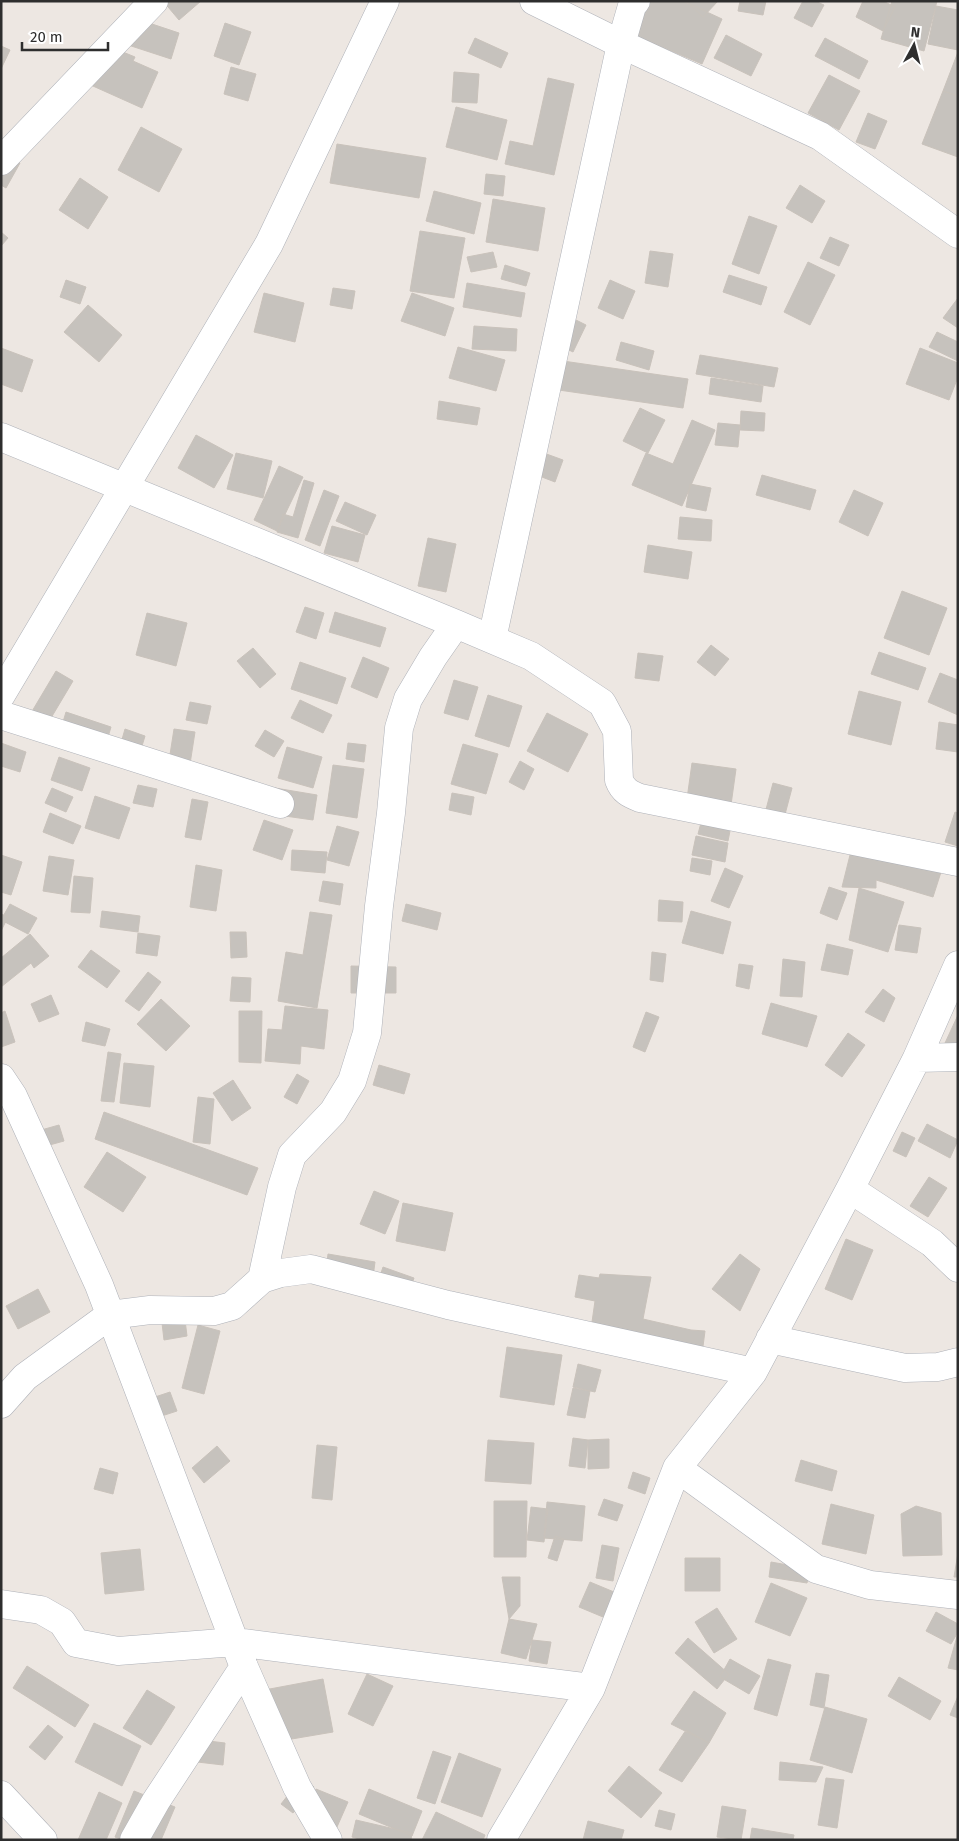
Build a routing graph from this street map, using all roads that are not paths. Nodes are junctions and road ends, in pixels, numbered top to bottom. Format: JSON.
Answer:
{"nodes":[{"id":1,"x":154,"y":1,"type":"edge"},
{"id":2,"x":385,"y":1,"type":"edge"},
{"id":3,"x":534,"y":1,"type":"edge"},
{"id":4,"x":636,"y":1,"type":"edge"},
{"id":5,"x":621,"y":44,"type":"junction"},
{"id":6,"x":1,"y":161,"type":"edge"},
{"id":7,"x":957,"y":233,"type":"edge"},
{"id":8,"x":1,"y":437,"type":"edge"},
{"id":9,"x":123,"y":487,"type":"junction"},
{"id":10,"x":456,"y":624,"type":"junction"},
{"id":11,"x":492,"y":639,"type":"junction"},
{"id":12,"x":1,"y":694,"type":"edge"},
{"id":13,"x":1,"y":715,"type":"edge"},
{"id":14,"x":280,"y":804,"type":"dead end"},
{"id":15,"x":958,"y":862,"type":"edge"},
{"id":16,"x":958,"y":965,"type":"edge"},
{"id":17,"x":958,"y":1057,"type":"edge"},
{"id":18,"x":917,"y":1058,"type":"junction"},
{"id":19,"x":1,"y":1078,"type":"edge"},
{"id":20,"x":850,"y":1189,"type":"junction"},
{"id":21,"x":958,"y":1268,"type":"edge"},
{"id":22,"x":262,"y":1279,"type":"junction"},
{"id":23,"x":110,"y":1315,"type":"junction"},
{"id":24,"x":770,"y":1339,"type":"junction"},
{"id":25,"x":958,"y":1362,"type":"edge"},
{"id":26,"x":753,"y":1372,"type":"junction"},
{"id":27,"x":1,"y":1404,"type":"edge"},
{"id":28,"x":676,"y":1468,"type":"junction"},
{"id":29,"x":958,"y":1595,"type":"edge"},
{"id":30,"x":1,"y":1604,"type":"edge"},
{"id":31,"x":239,"y":1654,"type":"junction"},
{"id":32,"x":591,"y":1688,"type":"junction"},
{"id":33,"x":1,"y":1795,"type":"edge"},
{"id":34,"x":43,"y":1840,"type":"edge"},
{"id":35,"x":134,"y":1840,"type":"edge"},
{"id":36,"x":328,"y":1840,"type":"edge"},
{"id":37,"x":501,"y":1840,"type":"edge"}],
"edges":[{"from":1,"to":6,"type":"street"},
{"from":2,"to":9,"type":"street"},
{"from":3,"to":5,"type":"street"},
{"from":4,"to":5,"type":"street"},
{"from":5,"to":7,"type":"street"},
{"from":5,"to":11,"type":"street"},
{"from":8,"to":9,"type":"street"},
{"from":9,"to":10,"type":"street"},
{"from":9,"to":12,"type":"street"},
{"from":10,"to":11,"type":"street"},
{"from":10,"to":22,"type":"street"},
{"from":11,"to":15,"type":"street"},
{"from":13,"to":14,"type":"street"},
{"from":16,"to":18,"type":"street"},
{"from":17,"to":18,"type":"street"},
{"from":18,"to":20,"type":"street"},
{"from":19,"to":23,"type":"street"},
{"from":20,"to":21,"type":"street"},
{"from":20,"to":24,"type":"street"},
{"from":22,"to":23,"type":"street"},
{"from":22,"to":26,"type":"street"},
{"from":23,"to":27,"type":"street"},
{"from":23,"to":31,"type":"street"},
{"from":24,"to":25,"type":"street"},
{"from":24,"to":26,"type":"street"},
{"from":26,"to":28,"type":"street"},
{"from":28,"to":29,"type":"street"},
{"from":28,"to":32,"type":"street"},
{"from":30,"to":31,"type":"street"},
{"from":31,"to":32,"type":"street"},
{"from":31,"to":35,"type":"street"},
{"from":31,"to":36,"type":"street"},
{"from":32,"to":37,"type":"street"},
{"from":33,"to":34,"type":"street"}]}
